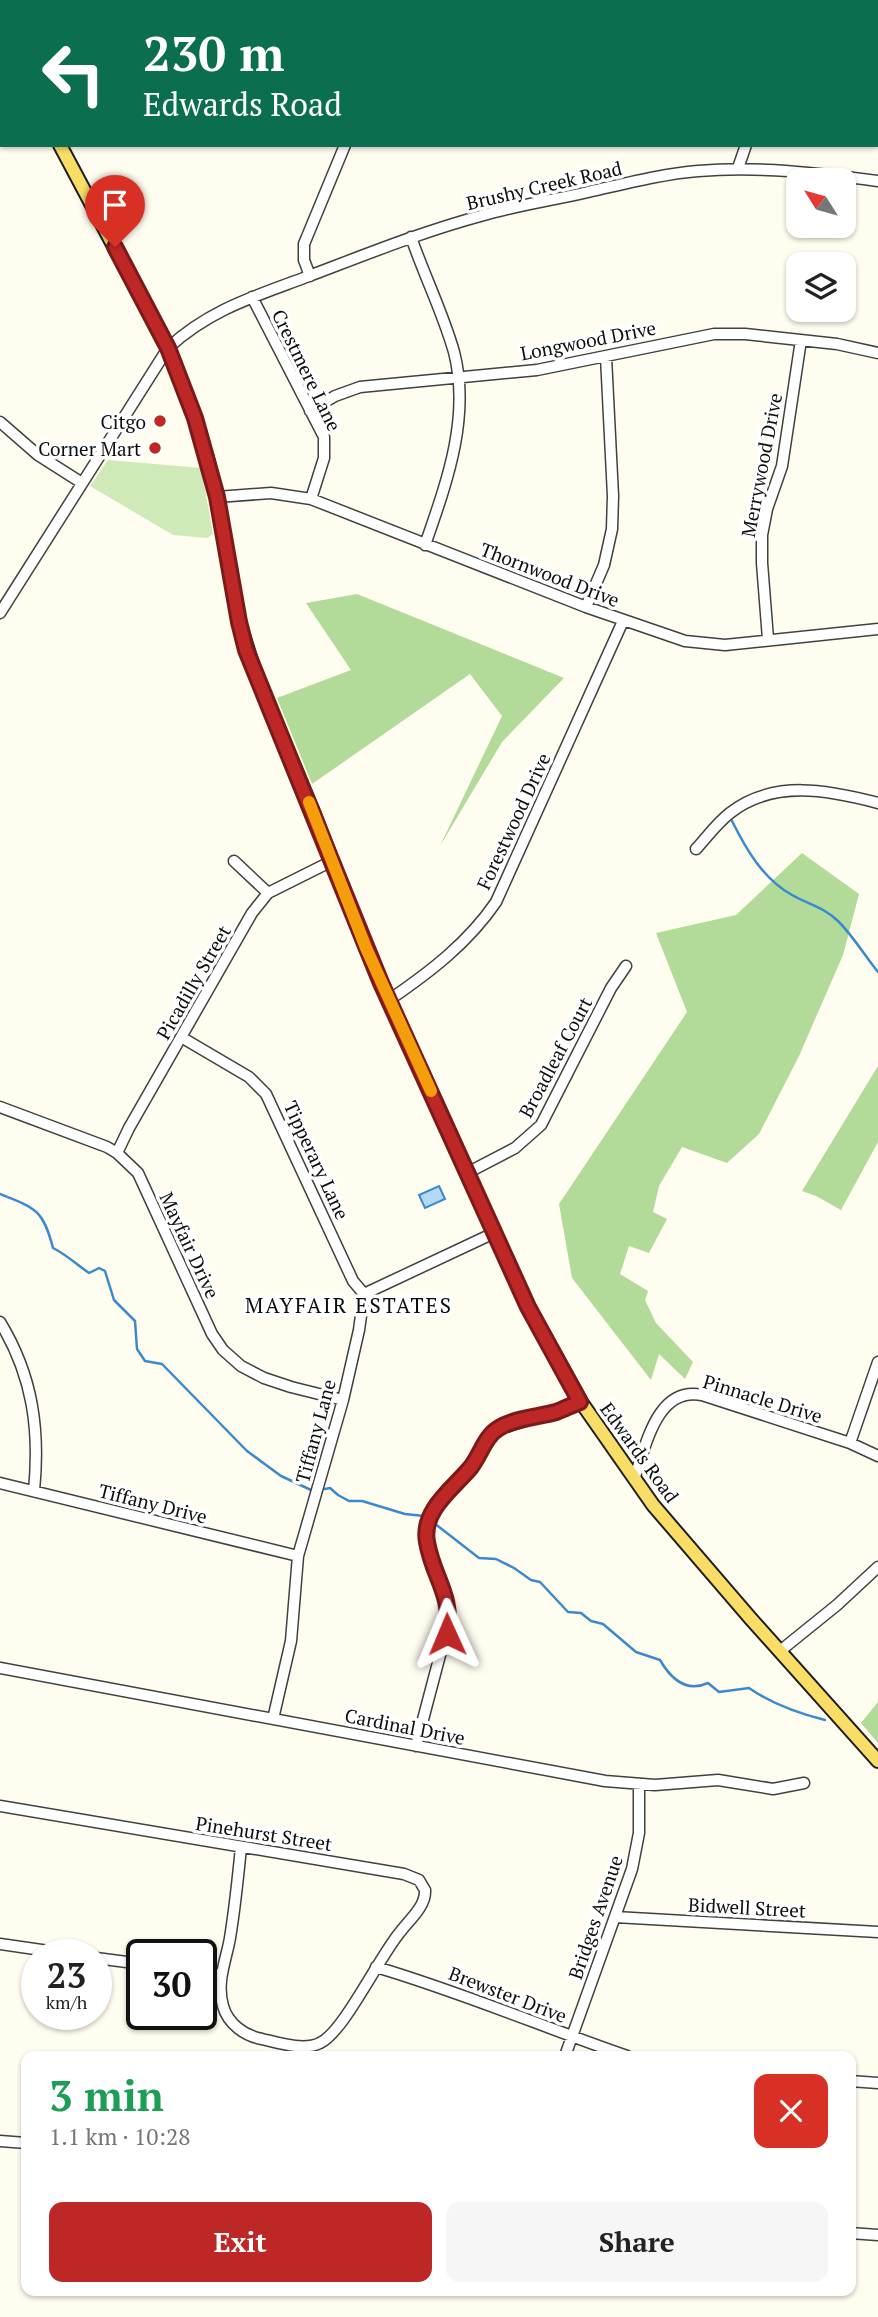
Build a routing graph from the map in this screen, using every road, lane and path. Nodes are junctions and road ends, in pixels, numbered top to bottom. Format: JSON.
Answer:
{"nodes":[{"id":1,"x":61,"y":147,"type":"edge"},
{"id":2,"x":344,"y":147,"type":"edge"},
{"id":3,"x":745,"y":147,"type":"edge"},
{"id":4,"x":738,"y":168,"type":"junction"},
{"id":5,"x":878,"y":181,"type":"edge"},
{"id":6,"x":411,"y":237,"type":"junction"},
{"id":7,"x":310,"y":275,"type":"junction"},
{"id":8,"x":252,"y":297,"type":"junction"},
{"id":9,"x":801,"y":340,"type":"junction"},
{"id":10,"x":168,"y":348,"type":"junction"},
{"id":11,"x":878,"y":354,"type":"edge"},
{"id":12,"x":606,"y":357,"type":"junction"},
{"id":13,"x":458,"y":378,"type":"junction"},
{"id":14,"x":310,"y":411,"type":"junction"},
{"id":15,"x":0,"y":422,"type":"edge"},
{"id":16,"x":82,"y":483,"type":"junction"},
{"id":17,"x":217,"y":497,"type":"junction"},
{"id":18,"x":311,"y":499,"type":"junction"},
{"id":19,"x":425,"y":545,"type":"junction"},
{"id":20,"x":586,"y":607,"type":"junction"},
{"id":21,"x":0,"y":613,"type":"edge"},
{"id":22,"x":623,"y":621,"type":"junction"},
{"id":23,"x":878,"y":629,"type":"edge"},
{"id":24,"x":768,"y":639,"type":"junction"},
{"id":25,"x":878,"y":803,"type":"edge"},
{"id":26,"x":696,"y":849,"type":"dead end"},
{"id":27,"x":234,"y":861,"type":"dead end"},
{"id":28,"x":332,"y":861,"type":"junction"},
{"id":29,"x":268,"y":893,"type":"junction"},
{"id":30,"x":626,"y":966,"type":"dead end"},
{"id":31,"x":389,"y":1000,"type":"junction"},
{"id":32,"x":181,"y":1037,"type":"junction"},
{"id":33,"x":0,"y":1107,"type":"edge"},
{"id":34,"x":117,"y":1153,"type":"junction"},
{"id":35,"x":467,"y":1173,"type":"junction"},
{"id":36,"x":494,"y":1233,"type":"junction"},
{"id":37,"x":364,"y":1294,"type":"junction"},
{"id":38,"x":0,"y":1322,"type":"edge"},
{"id":39,"x":878,"y":1362,"type":"edge"},
{"id":40,"x":343,"y":1399,"type":"junction"},
{"id":41,"x":580,"y":1402,"type":"junction"},
{"id":42,"x":850,"y":1443,"type":"junction"},
{"id":43,"x":878,"y":1456,"type":"edge"},
{"id":44,"x":634,"y":1479,"type":"junction"},
{"id":45,"x":0,"y":1483,"type":"edge"},
{"id":46,"x":34,"y":1491,"type":"junction"},
{"id":47,"x":298,"y":1556,"type":"junction"},
{"id":48,"x":878,"y":1567,"type":"edge"},
{"id":49,"x":780,"y":1651,"type":"junction"},
{"id":50,"x":0,"y":1668,"type":"edge"},
{"id":51,"x":273,"y":1718,"type":"junction"},
{"id":52,"x":416,"y":1746,"type":"junction"},
{"id":53,"x":878,"y":1761,"type":"edge"},
{"id":54,"x":804,"y":1783,"type":"dead end"},
{"id":55,"x":639,"y":1785,"type":"junction"},
{"id":56,"x":0,"y":1806,"type":"edge"},
{"id":57,"x":241,"y":1847,"type":"junction"},
{"id":58,"x":615,"y":1917,"type":"junction"},
{"id":59,"x":878,"y":1932,"type":"edge"},
{"id":60,"x":0,"y":1944,"type":"edge"},
{"id":61,"x":21,"y":1947,"type":"edge"},
{"id":62,"x":376,"y":1967,"type":"junction"},
{"id":63,"x":217,"y":1974,"type":"edge"},
{"id":64,"x":221,"y":1975,"type":"junction"},
{"id":65,"x":572,"y":2037,"type":"junction"},
{"id":66,"x":567,"y":2051,"type":"edge"},
{"id":67,"x":613,"y":2051,"type":"edge"},
{"id":68,"x":856,"y":2081,"type":"edge"},
{"id":69,"x":878,"y":2083,"type":"edge"},
{"id":70,"x":0,"y":2141,"type":"edge"},
{"id":71,"x":21,"y":2143,"type":"edge"},
{"id":72,"x":856,"y":2233,"type":"edge"},
{"id":73,"x":878,"y":2235,"type":"edge"}],
"edges":[{"from":1,"to":10,"type":"main road","name":"Edwards Road"},
{"from":2,"to":7,"type":"street"},
{"from":3,"to":4,"type":"street"},
{"from":4,"to":5,"type":"street","name":"Brushy Creek Road"},
{"from":4,"to":6,"type":"street","name":"Brushy Creek Road"},
{"from":6,"to":7,"type":"street","name":"Brushy Creek Road"},
{"from":6,"to":13,"type":"street"},
{"from":7,"to":8,"type":"street","name":"Brushy Creek Road"},
{"from":8,"to":10,"type":"street","name":"Brushy Creek Road"},
{"from":8,"to":14,"type":"street","name":"Crestmere Lane"},
{"from":9,"to":11,"type":"street","name":"Longwood Drive"},
{"from":9,"to":12,"type":"street","name":"Longwood Drive"},
{"from":9,"to":24,"type":"street","name":"Merrywood Drive"},
{"from":10,"to":16,"type":"street","name":"Brushy Creek Road"},
{"from":10,"to":17,"type":"main road","name":"Edwards Road"},
{"from":12,"to":13,"type":"street","name":"Longwood Drive"},
{"from":12,"to":20,"type":"street"},
{"from":13,"to":14,"type":"street","name":"Longwood Drive"},
{"from":13,"to":19,"type":"street"},
{"from":14,"to":18,"type":"street","name":"Crestmere Lane"},
{"from":15,"to":16,"type":"street"},
{"from":16,"to":21,"type":"street","name":"Brushy Creek Road"},
{"from":17,"to":18,"type":"street","name":"Thornwood Drive"},
{"from":17,"to":28,"type":"main road","name":"Edwards Road"},
{"from":18,"to":19,"type":"street","name":"Thornwood Drive"},
{"from":19,"to":20,"type":"street","name":"Thornwood Drive"},
{"from":20,"to":22,"type":"street","name":"Thornwood Drive"},
{"from":22,"to":24,"type":"street","name":"Thornwood Drive"},
{"from":22,"to":31,"type":"street","name":"Forestwood Drive"},
{"from":23,"to":24,"type":"street","name":"Thornwood Drive"},
{"from":25,"to":26,"type":"street"},
{"from":27,"to":29,"type":"street"},
{"from":28,"to":29,"type":"street","name":"Picadilly Street"},
{"from":28,"to":31,"type":"main road","name":"Edwards Road"},
{"from":29,"to":32,"type":"street","name":"Picadilly Street"},
{"from":30,"to":35,"type":"street","name":"Broadleaf Court"},
{"from":31,"to":35,"type":"main road","name":"Edwards Road"},
{"from":32,"to":34,"type":"street","name":"Picadilly Street"},
{"from":32,"to":37,"type":"street","name":"Tipperary Lane"},
{"from":33,"to":34,"type":"street","name":"Mayfair Drive"},
{"from":34,"to":40,"type":"street","name":"Mayfair Drive"},
{"from":35,"to":36,"type":"main road","name":"Edwards Road"},
{"from":36,"to":37,"type":"street"},
{"from":36,"to":41,"type":"main road","name":"Edwards Road"},
{"from":37,"to":40,"type":"street","name":"Tiffany Lane"},
{"from":38,"to":46,"type":"street"},
{"from":39,"to":42,"type":"street"},
{"from":40,"to":47,"type":"street","name":"Tiffany Lane"},
{"from":41,"to":44,"type":"main road","name":"Edwards Road"},
{"from":41,"to":52,"type":"street"},
{"from":42,"to":43,"type":"street","name":"Pinnacle Drive"},
{"from":42,"to":44,"type":"street","name":"Pinnacle Drive"},
{"from":44,"to":49,"type":"main road","name":"Edwards Road"},
{"from":45,"to":46,"type":"street","name":"Tiffany Drive"},
{"from":46,"to":47,"type":"street","name":"Tiffany Drive"},
{"from":47,"to":51,"type":"street","name":"Tiffany Lane"},
{"from":48,"to":49,"type":"street"},
{"from":49,"to":53,"type":"main road","name":"Edwards Road"},
{"from":50,"to":51,"type":"street","name":"Cardinal Drive"},
{"from":51,"to":52,"type":"street","name":"Cardinal Drive"},
{"from":52,"to":55,"type":"street","name":"Cardinal Drive"},
{"from":54,"to":55,"type":"street","name":"Cardinal Drive"},
{"from":55,"to":58,"type":"street","name":"Bridges Avenue"},
{"from":56,"to":57,"type":"street","name":"Pinehurst Street"},
{"from":57,"to":62,"type":"street","name":"Pinehurst Street"},
{"from":57,"to":64,"type":"street"},
{"from":58,"to":59,"type":"street","name":"Bidwell Street"},
{"from":58,"to":65,"type":"street","name":"Bridges Avenue"},
{"from":60,"to":61,"type":"street"},
{"from":62,"to":64,"type":"street"},
{"from":62,"to":65,"type":"street","name":"Brewster Drive"},
{"from":63,"to":64,"type":"street"},
{"from":65,"to":66,"type":"street","name":"Bridges Avenue"},
{"from":65,"to":67,"type":"street","name":"Brewster Drive"},
{"from":68,"to":69,"type":"street"},
{"from":70,"to":71,"type":"street"},
{"from":72,"to":73,"type":"street"}]}
